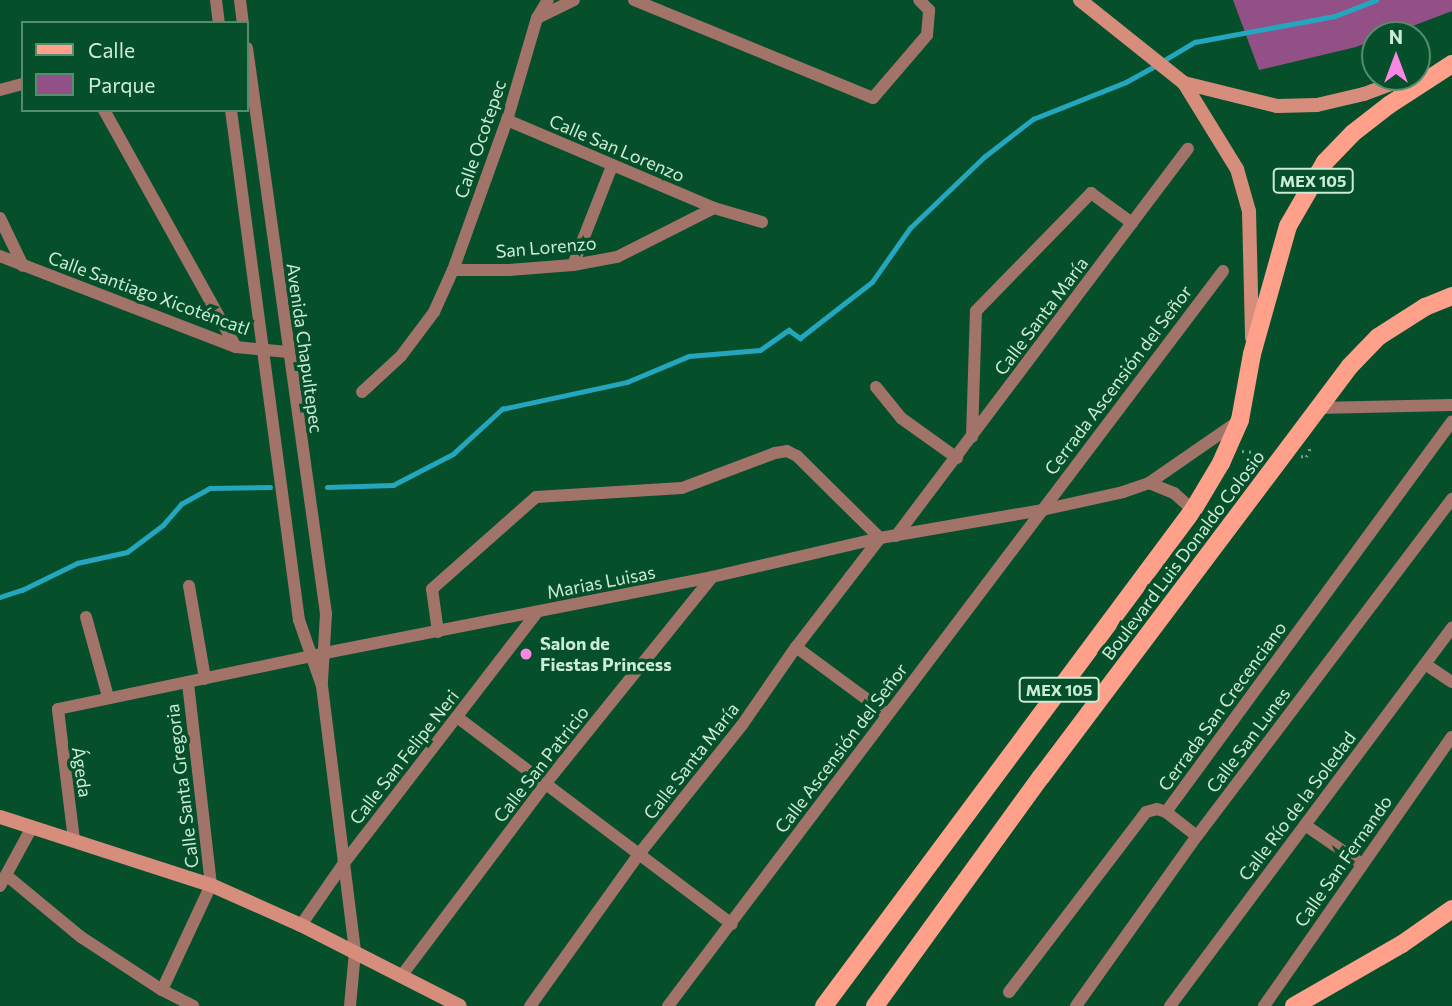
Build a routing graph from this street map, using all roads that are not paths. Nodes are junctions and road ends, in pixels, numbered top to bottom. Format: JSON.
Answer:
{"nodes":[{"id":1,"x":216,"y":0,"type":"edge"},
{"id":2,"x":240,"y":0,"type":"edge"},
{"id":3,"x":574,"y":0,"type":"edge"},
{"id":4,"x":634,"y":0,"type":"edge"},
{"id":5,"x":919,"y":0,"type":"edge"},
{"id":6,"x":1080,"y":0,"type":"edge"},
{"id":7,"x":554,"y":3,"type":"edge"},
{"id":8,"x":219,"y":21,"type":"edge"},
{"id":9,"x":243,"y":21,"type":"edge"},
{"id":10,"x":248,"y":55,"type":"edge"},
{"id":11,"x":1452,"y":63,"type":"edge"},
{"id":12,"x":1431,"y":70,"type":"edge"},
{"id":13,"x":1184,"y":83,"type":"junction"},
{"id":14,"x":21,"y":85,"type":"edge"},
{"id":15,"x":0,"y":90,"type":"edge"},
{"id":16,"x":1372,"y":91,"type":"edge"},
{"id":17,"x":105,"y":112,"type":"edge"},
{"id":18,"x":231,"y":112,"type":"edge"},
{"id":19,"x":507,"y":120,"type":"junction"},
{"id":20,"x":1188,"y":149,"type":"dead end"},
{"id":21,"x":612,"y":166,"type":"junction"},
{"id":22,"x":714,"y":208,"type":"junction"},
{"id":23,"x":0,"y":218,"type":"edge"},
{"id":24,"x":762,"y":222,"type":"dead end"},
{"id":25,"x":1132,"y":223,"type":"junction"},
{"id":26,"x":0,"y":256,"type":"edge"},
{"id":27,"x":23,"y":265,"type":"junction"},
{"id":28,"x":573,"y":265,"type":"junction"},
{"id":29,"x":453,"y":270,"type":"junction"},
{"id":30,"x":1223,"y":271,"type":"dead end"},
{"id":31,"x":1452,"y":296,"type":"edge"},
{"id":32,"x":236,"y":347,"type":"junction"},
{"id":33,"x":264,"y":351,"type":"junction"},
{"id":34,"x":288,"y":352,"type":"junction"},
{"id":35,"x":1252,"y":354,"type":"junction"},
{"id":36,"x":876,"y":387,"type":"dead end"},
{"id":37,"x":362,"y":392,"type":"dead end"},
{"id":38,"x":1452,"y":405,"type":"edge"},
{"id":39,"x":1317,"y":408,"type":"junction"},
{"id":40,"x":1240,"y":420,"type":"junction"},
{"id":41,"x":1452,"y":421,"type":"edge"},
{"id":42,"x":972,"y":438,"type":"junction"},
{"id":43,"x":957,"y":458,"type":"junction"},
{"id":44,"x":1149,"y":483,"type":"junction"},
{"id":45,"x":1452,"y":499,"type":"edge"},
{"id":46,"x":1042,"y":510,"type":"junction"},
{"id":47,"x":1193,"y":510,"type":"junction"},
{"id":48,"x":896,"y":536,"type":"junction"},
{"id":49,"x":880,"y":538,"type":"junction"},
{"id":50,"x":712,"y":578,"type":"junction"},
{"id":51,"x":189,"y":586,"type":"dead end"},
{"id":52,"x":537,"y":612,"type":"junction"},
{"id":53,"x":86,"y":617,"type":"dead end"},
{"id":54,"x":1452,"y":627,"type":"edge"},
{"id":55,"x":438,"y":632,"type":"junction"},
{"id":56,"x":796,"y":647,"type":"junction"},
{"id":57,"x":325,"y":653,"type":"junction"},
{"id":58,"x":311,"y":656,"type":"junction"},
{"id":59,"x":1425,"y":664,"type":"junction"},
{"id":60,"x":205,"y":679,"type":"junction"},
{"id":61,"x":187,"y":682,"type":"junction"},
{"id":62,"x":1452,"y":682,"type":"edge"},
{"id":63,"x":322,"y":686,"type":"junction"},
{"id":64,"x":108,"y":697,"type":"junction"},
{"id":65,"x":58,"y":709,"type":"joint"},
{"id":66,"x":887,"y":714,"type":"junction"},
{"id":67,"x":457,"y":717,"type":"junction"},
{"id":68,"x":1452,"y":737,"type":"edge"},
{"id":69,"x":546,"y":783,"type":"junction"},
{"id":70,"x":1166,"y":812,"type":"junction"},
{"id":71,"x":0,"y":817,"type":"edge"},
{"id":72,"x":1305,"y":825,"type":"junction"},
{"id":73,"x":32,"y":827,"type":"junction"},
{"id":74,"x":1197,"y":836,"type":"junction"},
{"id":75,"x":74,"y":840,"type":"junction"},
{"id":76,"x":639,"y":855,"type":"junction"},
{"id":77,"x":344,"y":863,"type":"junction"},
{"id":78,"x":1362,"y":864,"type":"junction"},
{"id":79,"x":3,"y":881,"type":"edge"},
{"id":80,"x":211,"y":886,"type":"junction"},
{"id":81,"x":1452,"y":909,"type":"edge"},
{"id":82,"x":732,"y":924,"type":"junction"},
{"id":83,"x":301,"y":925,"type":"junction"},
{"id":84,"x":355,"y":951,"type":"junction"},
{"id":85,"x":402,"y":975,"type":"junction"},
{"id":86,"x":351,"y":980,"type":"junction"},
{"id":87,"x":162,"y":990,"type":"junction"},
{"id":88,"x":1009,"y":992,"type":"dead end"},
{"id":89,"x":193,"y":1006,"type":"edge"},
{"id":90,"x":339,"y":1006,"type":"edge"},
{"id":91,"x":350,"y":1006,"type":"edge"},
{"id":92,"x":460,"y":1006,"type":"edge"},
{"id":93,"x":530,"y":1006,"type":"edge"},
{"id":94,"x":668,"y":1006,"type":"edge"},
{"id":95,"x":824,"y":1006,"type":"edge"},
{"id":96,"x":875,"y":1006,"type":"edge"},
{"id":97,"x":1076,"y":1006,"type":"edge"},
{"id":98,"x":1170,"y":1006,"type":"edge"},
{"id":99,"x":1264,"y":1006,"type":"edge"},
{"id":100,"x":1294,"y":1006,"type":"edge"}],
"edges":[{"from":1,"to":8,"type":"street"},
{"from":2,"to":9,"type":"street"},
{"from":3,"to":7,"type":"street","name":"Calle Ocotepec"},
{"from":4,"to":5,"type":"street"},
{"from":6,"to":13,"type":"main road","number":"MEX 105"},
{"from":7,"to":19,"type":"street","name":"Calle Ocotepec"},
{"from":10,"to":34,"type":"street","name":"Avenida Chapultepec"},
{"from":11,"to":12,"type":"main road","number":"MEX 105"},
{"from":11,"to":35,"type":"main road","number":"MEX 105"},
{"from":13,"to":16,"type":"main road","number":"MEX 105"},
{"from":13,"to":35,"type":"main road","number":"MEX 105"},
{"from":14,"to":15,"type":"street"},
{"from":17,"to":32,"type":"street"},
{"from":18,"to":33,"type":"street"},
{"from":19,"to":21,"type":"street","name":"Calle San Lorenzo"},
{"from":19,"to":29,"type":"street","name":"Calle Ocotepec"},
{"from":20,"to":25,"type":"street","name":"Calle Santa María"},
{"from":21,"to":22,"type":"street","name":"Calle San Lorenzo"},
{"from":21,"to":28,"type":"street"},
{"from":22,"to":24,"type":"street","name":"Calle San Lorenzo"},
{"from":22,"to":28,"type":"street","name":"San Lorenzo"},
{"from":23,"to":27,"type":"street"},
{"from":25,"to":42,"type":"street","name":"Calle Santa María"},
{"from":25,"to":42,"type":"street"},
{"from":26,"to":27,"type":"street","name":"Calle Santiago Xicoténcatl"},
{"from":27,"to":32,"type":"street","name":"Calle Santiago Xicoténcatl"},
{"from":28,"to":29,"type":"street","name":"San Lorenzo"},
{"from":29,"to":37,"type":"street","name":"Calle Ocotepec"},
{"from":30,"to":46,"type":"street","name":"Cerrada Ascensión del Señor"},
{"from":31,"to":39,"type":"main road","name":"Boulevard Luis Donaldo Colosio","number":"MEX 105"},
{"from":32,"to":33,"type":"street","name":"Calle Santiago Xicoténcatl"},
{"from":33,"to":34,"type":"street","name":"Calle Santiago Xicoténcatl"},
{"from":33,"to":58,"type":"street"},
{"from":34,"to":57,"type":"street","name":"Avenida Chapultepec"},
{"from":35,"to":40,"type":"main road","name":"Boulevard Luis Donaldo Colosio","number":"MEX 105"},
{"from":36,"to":43,"type":"street"},
{"from":38,"to":39,"type":"street"},
{"from":39,"to":96,"type":"main road","name":"Boulevard Luis Donaldo Colosio","number":"MEX 105"},
{"from":40,"to":44,"type":"street","name":"Marias Luisas"},
{"from":40,"to":47,"type":"main road","name":"Boulevard Luis Donaldo Colosio","number":"MEX 105"},
{"from":41,"to":70,"type":"street","name":"Cerrada San Crecenciano"},
{"from":42,"to":43,"type":"street","name":"Calle Santa María"},
{"from":43,"to":48,"type":"street","name":"Calle Santa María"},
{"from":44,"to":46,"type":"street","name":"Marias Luisas"},
{"from":44,"to":47,"type":"street"},
{"from":45,"to":74,"type":"street","name":"Calle San Lunes"},
{"from":46,"to":48,"type":"street","name":"Marias Luisas"},
{"from":46,"to":66,"type":"street","name":"Calle Ascensión del Señor"},
{"from":47,"to":95,"type":"main road","name":"Boulevard Luis Donaldo Colosio","number":"MEX 105"},
{"from":48,"to":49,"type":"street","name":"Marias Luisas"},
{"from":49,"to":50,"type":"street","name":"Marias Luisas"},
{"from":49,"to":55,"type":"street"},
{"from":49,"to":56,"type":"street","name":"Calle Santa María"},
{"from":50,"to":52,"type":"street","name":"Marias Luisas"},
{"from":50,"to":69,"type":"street","name":"Calle San Patricio"},
{"from":51,"to":60,"type":"street"},
{"from":52,"to":55,"type":"street","name":"Marias Luisas"},
{"from":52,"to":67,"type":"street","name":"Calle San Felipe Neri"},
{"from":53,"to":64,"type":"street"},
{"from":54,"to":59,"type":"street","name":"Calle Río de la Soledad"},
{"from":55,"to":57,"type":"street","name":"Marias Luisas"},
{"from":56,"to":66,"type":"street"},
{"from":56,"to":76,"type":"street","name":"Calle Santa María"},
{"from":57,"to":58,"type":"street","name":"Marias Luisas"},
{"from":57,"to":63,"type":"street","name":"Avenida Chapultepec"},
{"from":58,"to":60,"type":"street","name":"Marias Luisas"},
{"from":58,"to":63,"type":"street"},
{"from":59,"to":62,"type":"street"},
{"from":59,"to":72,"type":"street","name":"Calle Río de la Soledad"},
{"from":60,"to":61,"type":"street","name":"Marias Luisas"},
{"from":61,"to":64,"type":"street","name":"Marias Luisas"},
{"from":61,"to":80,"type":"street","name":"Calle Santa Gregoria"},
{"from":63,"to":77,"type":"street"},
{"from":64,"to":65,"type":"street","name":"Marias Luisas"},
{"from":65,"to":75,"type":"street","name":"Ágeda"},
{"from":66,"to":82,"type":"street","name":"Calle Ascensión del Señor"},
{"from":67,"to":69,"type":"street"},
{"from":67,"to":77,"type":"street","name":"Calle San Felipe Neri"},
{"from":68,"to":78,"type":"street","name":"Calle San Fernando"},
{"from":69,"to":76,"type":"street"},
{"from":69,"to":85,"type":"street","name":"Calle San Patricio"},
{"from":70,"to":74,"type":"street"},
{"from":70,"to":88,"type":"street","name":"Cerrada San Crecenciano"},
{"from":71,"to":73,"type":"main road"},
{"from":72,"to":78,"type":"street"},
{"from":72,"to":98,"type":"street","name":"Calle Río de la Soledad"},
{"from":73,"to":75,"type":"main road"},
{"from":73,"to":79,"type":"street"},
{"from":74,"to":97,"type":"street","name":"Calle San Lunes"},
{"from":75,"to":80,"type":"main road"},
{"from":76,"to":82,"type":"street"},
{"from":76,"to":93,"type":"street","name":"Calle Santa María"},
{"from":77,"to":83,"type":"street","name":"Calle San Felipe Neri"},
{"from":77,"to":84,"type":"street"},
{"from":78,"to":99,"type":"street","name":"Calle San Fernando"},
{"from":79,"to":87,"type":"street"},
{"from":80,"to":83,"type":"main road"},
{"from":80,"to":87,"type":"street"},
{"from":81,"to":100,"type":"main road"},
{"from":82,"to":94,"type":"street","name":"Calle Ascensión del Señor"},
{"from":83,"to":84,"type":"main road"},
{"from":84,"to":85,"type":"main road"},
{"from":84,"to":86,"type":"street"},
{"from":85,"to":92,"type":"main road"},
{"from":86,"to":90,"type":"street"},
{"from":86,"to":91,"type":"street"},
{"from":87,"to":89,"type":"street"}]}
